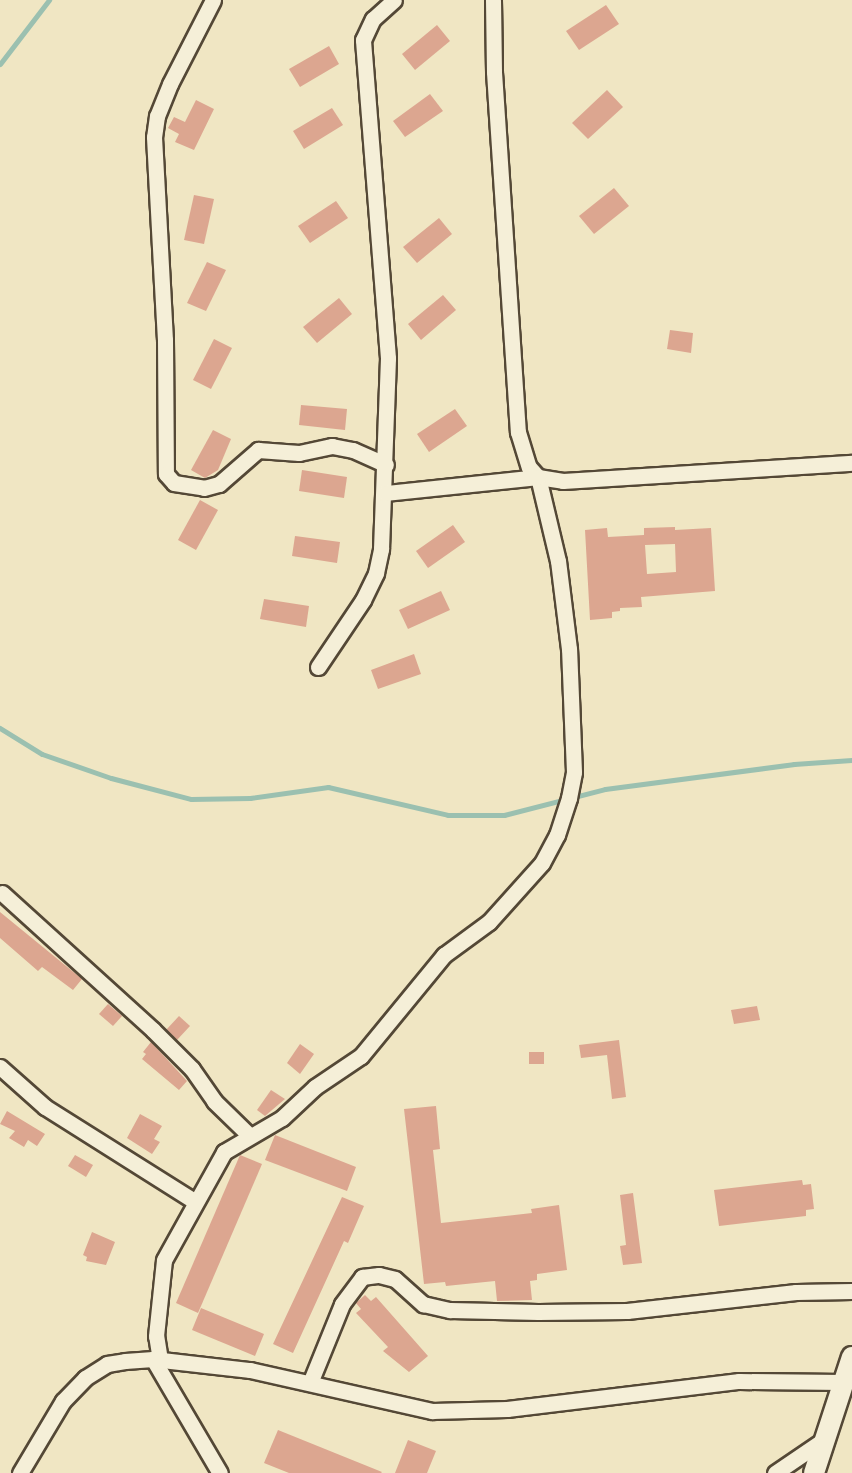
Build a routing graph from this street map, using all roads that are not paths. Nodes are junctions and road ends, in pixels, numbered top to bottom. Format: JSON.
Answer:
{"nodes":[{"id":1,"x":213,"y":0,"type":"edge"},
{"id":2,"x":393,"y":0,"type":"edge"},
{"id":3,"x":493,"y":0,"type":"edge"},
{"id":4,"x":852,"y":463,"type":"edge"},
{"id":5,"x":386,"y":465,"type":"junction"},
{"id":6,"x":538,"y":477,"type":"junction"},
{"id":7,"x":385,"y":493,"type":"junction"},
{"id":8,"x":318,"y":667,"type":"dead end"},
{"id":9,"x":2,"y":893,"type":"dead end"},
{"id":10,"x":0,"y":1067,"type":"edge"},
{"id":11,"x":250,"y":1136,"type":"junction"},
{"id":12,"x":194,"y":1201,"type":"junction"},
{"id":13,"x":852,"y":1291,"type":"edge"},
{"id":14,"x":852,"y":1357,"type":"edge"},
{"id":15,"x":156,"y":1359,"type":"junction"},
{"id":16,"x":843,"y":1382,"type":"junction"},
{"id":17,"x":310,"y":1383,"type":"junction"},
{"id":18,"x":825,"y":1439,"type":"junction"},
{"id":19,"x":20,"y":1473,"type":"edge"},
{"id":20,"x":220,"y":1473,"type":"edge"},
{"id":21,"x":775,"y":1473,"type":"edge"},
{"id":22,"x":814,"y":1473,"type":"edge"}],
"edges":[{"from":1,"to":5,"type":"street"},
{"from":2,"to":5,"type":"street"},
{"from":3,"to":6,"type":"street"},
{"from":4,"to":6,"type":"street"},
{"from":5,"to":7,"type":"street"},
{"from":6,"to":7,"type":"street"},
{"from":6,"to":11,"type":"street"},
{"from":7,"to":8,"type":"street"},
{"from":9,"to":11,"type":"street"},
{"from":10,"to":12,"type":"street"},
{"from":11,"to":12,"type":"street"},
{"from":12,"to":15,"type":"street"},
{"from":13,"to":17,"type":"street"},
{"from":14,"to":16,"type":"street"},
{"from":15,"to":17,"type":"street"},
{"from":15,"to":19,"type":"street"},
{"from":15,"to":20,"type":"street"},
{"from":16,"to":17,"type":"street"},
{"from":16,"to":18,"type":"street"},
{"from":18,"to":21,"type":"street"},
{"from":18,"to":22,"type":"street"}]}
